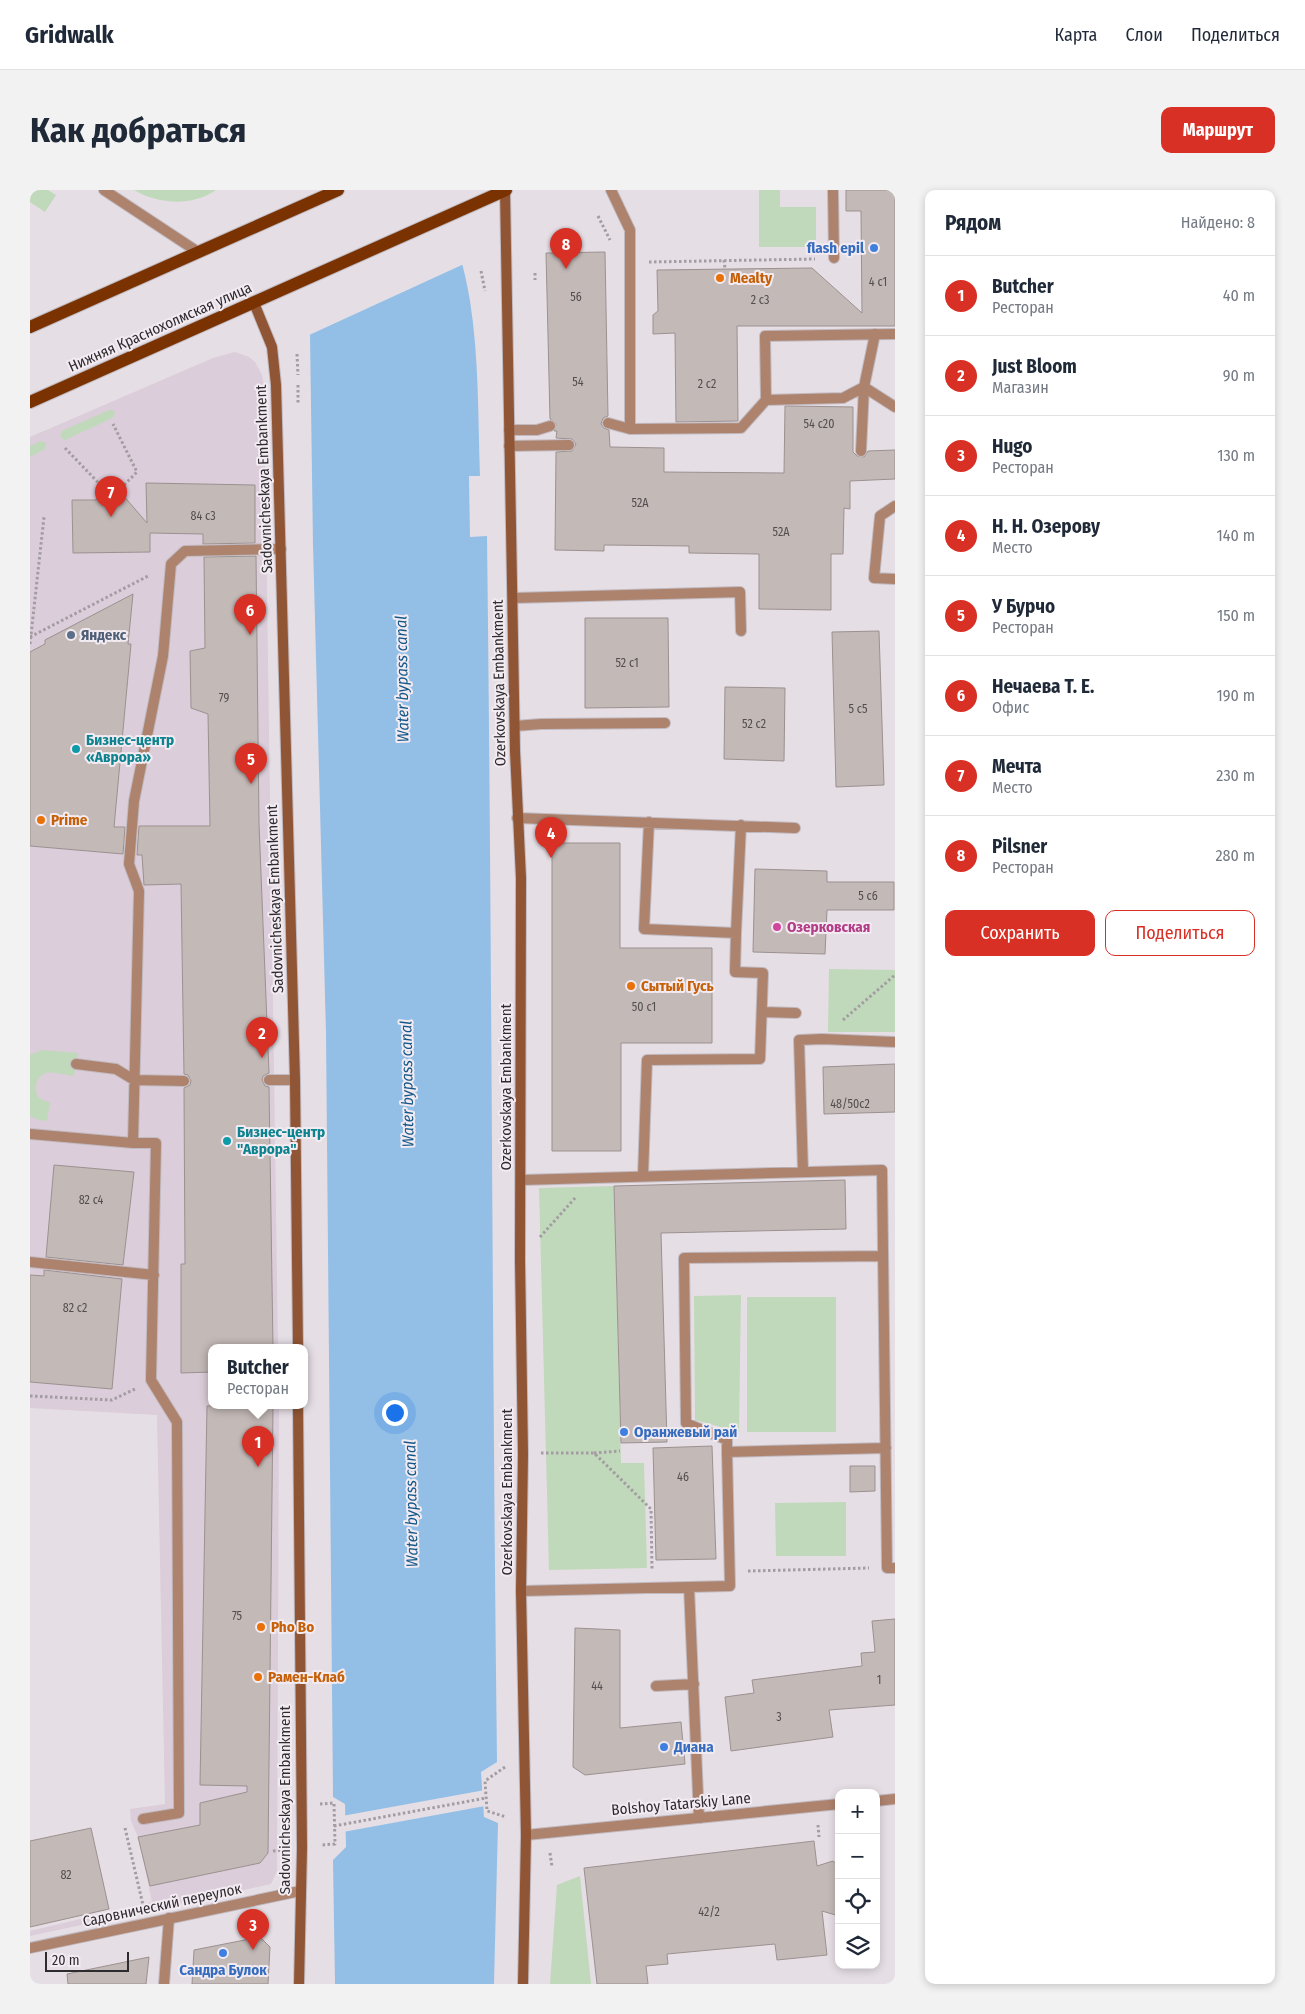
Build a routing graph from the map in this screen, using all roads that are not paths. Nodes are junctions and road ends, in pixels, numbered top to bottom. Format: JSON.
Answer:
{"nodes":[{"id":1,"x":104,"y":190,"type":"edge"},
{"id":2,"x":338,"y":190,"type":"edge"},
{"id":3,"x":505,"y":190,"type":"edge"},
{"id":4,"x":611,"y":190,"type":"edge"},
{"id":5,"x":833,"y":190,"type":"edge"},
{"id":6,"x":198,"y":252,"type":"junction"},
{"id":7,"x":834,"y":258,"type":"road end"},
{"id":8,"x":254,"y":303,"type":"junction"},
{"id":9,"x":30,"y":327,"type":"edge"},
{"id":10,"x":875,"y":334,"type":"junction"},
{"id":11,"x":895,"y":334,"type":"edge"},
{"id":12,"x":864,"y":387,"type":"junction"},
{"id":13,"x":766,"y":400,"type":"junction"},
{"id":14,"x":30,"y":404,"type":"edge"},
{"id":15,"x":895,"y":407,"type":"edge"},
{"id":16,"x":608,"y":422,"type":"dead end"},
{"id":17,"x":550,"y":426,"type":"dead end"},
{"id":18,"x":630,"y":429,"type":"junction"},
{"id":19,"x":509,"y":430,"type":"junction"},
{"id":20,"x":569,"y":445,"type":"dead end"},
{"id":21,"x":509,"y":446,"type":"junction"},
{"id":22,"x":861,"y":451,"type":"dead end"},
{"id":23,"x":895,"y":506,"type":"edge"},
{"id":24,"x":281,"y":549,"type":"junction"},
{"id":25,"x":895,"y":579,"type":"edge"},
{"id":26,"x":512,"y":598,"type":"junction"},
{"id":27,"x":741,"y":631,"type":"dead end"},
{"id":28,"x":665,"y":723,"type":"dead end"},
{"id":29,"x":515,"y":726,"type":"junction"},
{"id":30,"x":518,"y":818,"type":"junction"},
{"id":31,"x":649,"y":822,"type":"junction"},
{"id":32,"x":741,"y":825,"type":"junction"},
{"id":33,"x":795,"y":828,"type":"dead end"},
{"id":34,"x":736,"y":933,"type":"junction"},
{"id":35,"x":762,"y":1012,"type":"junction"},
{"id":36,"x":796,"y":1013,"type":"dead end"},
{"id":37,"x":895,"y":1042,"type":"edge"},
{"id":38,"x":76,"y":1064,"type":"dead end"},
{"id":39,"x":134,"y":1080,"type":"junction"},
{"id":40,"x":269,"y":1080,"type":"dead end"},
{"id":41,"x":295,"y":1080,"type":"junction"},
{"id":42,"x":184,"y":1081,"type":"dead end"},
{"id":43,"x":30,"y":1134,"type":"edge"},
{"id":44,"x":132,"y":1143,"type":"junction"},
{"id":45,"x":803,"y":1172,"type":"junction"},
{"id":46,"x":643,"y":1176,"type":"junction"},
{"id":47,"x":521,"y":1180,"type":"junction"},
{"id":48,"x":883,"y":1256,"type":"junction"},
{"id":49,"x":30,"y":1262,"type":"edge"},
{"id":50,"x":154,"y":1275,"type":"junction"},
{"id":51,"x":298,"y":1344,"type":"edge"},
{"id":52,"x":298,"y":1409,"type":"edge"},
{"id":53,"x":886,"y":1448,"type":"junction"},
{"id":54,"x":727,"y":1452,"type":"junction"},
{"id":55,"x":895,"y":1568,"type":"edge"},
{"id":56,"x":690,"y":1587,"type":"junction"},
{"id":57,"x":521,"y":1591,"type":"junction"},
{"id":58,"x":694,"y":1684,"type":"junction"},
{"id":59,"x":656,"y":1686,"type":"dead end"},
{"id":60,"x":895,"y":1799,"type":"edge"},
{"id":61,"x":880,"y":1801,"type":"edge"},
{"id":62,"x":835,"y":1804,"type":"edge"},
{"id":63,"x":700,"y":1818,"type":"junction"},
{"id":64,"x":143,"y":1819,"type":"road end"},
{"id":65,"x":526,"y":1835,"type":"junction"},
{"id":66,"x":300,"y":1890,"type":"junction"},
{"id":67,"x":169,"y":1918,"type":"junction"},
{"id":68,"x":30,"y":1948,"type":"edge"},
{"id":69,"x":164,"y":1984,"type":"edge"},
{"id":70,"x":299,"y":1984,"type":"edge"},
{"id":71,"x":523,"y":1984,"type":"edge"}],
"edges":[{"from":1,"to":6,"type":"street"},
{"from":2,"to":6,"type":"main road"},
{"from":3,"to":8,"type":"main road","name":"Нижняя Краснохолмская улица"},
{"from":3,"to":19,"type":"street","name":"Ozerkovskaya Embankment"},
{"from":4,"to":18,"type":"street"},
{"from":5,"to":7,"type":"street"},
{"from":6,"to":9,"type":"main road"},
{"from":8,"to":14,"type":"main road","name":"Нижняя Краснохолмская улица"},
{"from":8,"to":24,"type":"street","name":"Sadovnicheskaya Embankment"},
{"from":10,"to":11,"type":"street"},
{"from":10,"to":12,"type":"street"},
{"from":10,"to":13,"type":"street"},
{"from":12,"to":13,"type":"street"},
{"from":12,"to":15,"type":"street"},
{"from":12,"to":22,"type":"street"},
{"from":13,"to":18,"type":"street"},
{"from":16,"to":18,"type":"street"},
{"from":17,"to":19,"type":"street"},
{"from":19,"to":21,"type":"street","name":"Ozerkovskaya Embankment"},
{"from":20,"to":21,"type":"street"},
{"from":21,"to":26,"type":"street","name":"Ozerkovskaya Embankment"},
{"from":23,"to":25,"type":"street"},
{"from":24,"to":39,"type":"street"},
{"from":24,"to":41,"type":"street","name":"Sadovnicheskaya Embankment"},
{"from":26,"to":27,"type":"street"},
{"from":26,"to":29,"type":"street","name":"Ozerkovskaya Embankment"},
{"from":28,"to":29,"type":"street"},
{"from":29,"to":30,"type":"street","name":"Ozerkovskaya Embankment"},
{"from":30,"to":31,"type":"street"},
{"from":30,"to":47,"type":"street","name":"Ozerkovskaya Embankment"},
{"from":31,"to":32,"type":"street"},
{"from":31,"to":34,"type":"street"},
{"from":32,"to":33,"type":"street"},
{"from":32,"to":34,"type":"street"},
{"from":34,"to":35,"type":"street"},
{"from":35,"to":36,"type":"street"},
{"from":35,"to":46,"type":"street"},
{"from":37,"to":45,"type":"street"},
{"from":38,"to":39,"type":"street"},
{"from":39,"to":42,"type":"street"},
{"from":39,"to":44,"type":"street"},
{"from":40,"to":41,"type":"street"},
{"from":41,"to":51,"type":"street","name":"Sadovnicheskaya Embankment"},
{"from":43,"to":44,"type":"street"},
{"from":44,"to":50,"type":"street"},
{"from":45,"to":46,"type":"street"},
{"from":45,"to":48,"type":"street"},
{"from":46,"to":47,"type":"street"},
{"from":47,"to":57,"type":"street","name":"Ozerkovskaya Embankment"},
{"from":48,"to":53,"type":"street"},
{"from":48,"to":54,"type":"street"},
{"from":49,"to":50,"type":"street"},
{"from":50,"to":64,"type":"street"},
{"from":52,"to":66,"type":"street","name":"Sadovnicheskaya Embankment"},
{"from":53,"to":54,"type":"street"},
{"from":53,"to":55,"type":"street"},
{"from":54,"to":56,"type":"street"},
{"from":56,"to":57,"type":"street"},
{"from":56,"to":58,"type":"street"},
{"from":57,"to":65,"type":"street","name":"Ozerkovskaya Embankment"},
{"from":58,"to":59,"type":"street"},
{"from":58,"to":63,"type":"street"},
{"from":60,"to":61,"type":"street"},
{"from":62,"to":63,"type":"street","name":"Bolshoy Tatarskiy Lane"},
{"from":63,"to":65,"type":"street","name":"Bolshoy Tatarskiy Lane"},
{"from":65,"to":71,"type":"street","name":"Ozerkovskaya Embankment"},
{"from":66,"to":67,"type":"street","name":"Садовнический переулок"},
{"from":66,"to":70,"type":"street","name":"Sadovnicheskaya Embankment"},
{"from":67,"to":68,"type":"street","name":"Садовнический переулок"},
{"from":67,"to":69,"type":"street"}]}
